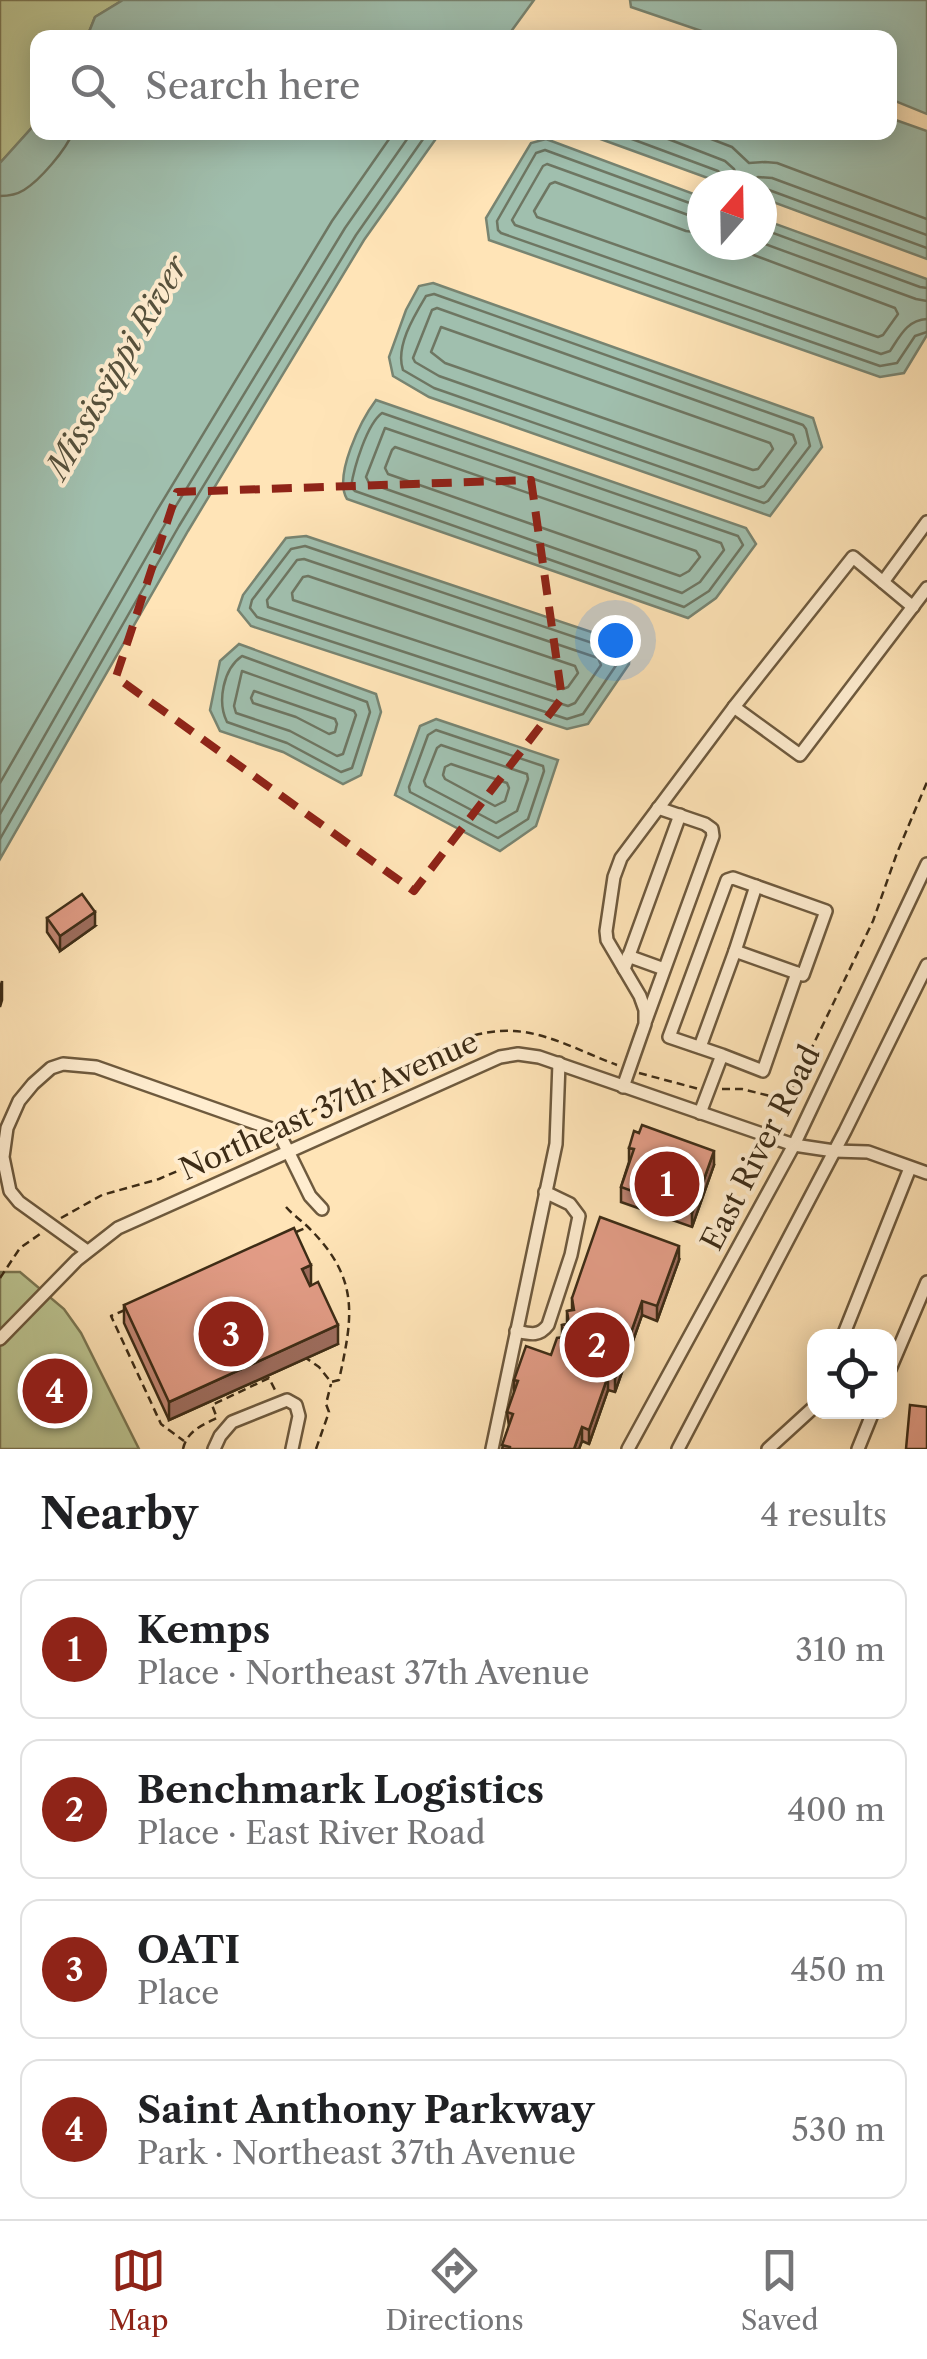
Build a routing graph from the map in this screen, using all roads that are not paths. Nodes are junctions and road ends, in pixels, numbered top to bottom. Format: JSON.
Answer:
{"nodes":[{"id":1,"x":927,"y":522,"type":"edge"},
{"id":2,"x":883,"y":582,"type":"junction"},
{"id":3,"x":927,"y":588,"type":"edge"},
{"id":4,"x":913,"y":607,"type":"junction"},
{"id":5,"x":734,"y":707,"type":"junction"},
{"id":6,"x":658,"y":808,"type":"junction"},
{"id":7,"x":680,"y":815,"type":"junction"},
{"id":8,"x":927,"y":864,"type":"edge"},
{"id":9,"x":756,"y":886,"type":"junction"},
{"id":10,"x":735,"y":951,"type":"junction"},
{"id":11,"x":626,"y":963,"type":"junction"},
{"id":12,"x":927,"y":965,"type":"edge"},
{"id":13,"x":664,"y":970,"type":"junction"},
{"id":14,"x":798,"y":973,"type":"junction"},
{"id":15,"x":645,"y":1024,"type":"junction"},
{"id":16,"x":700,"y":1047,"type":"junction"},
{"id":17,"x":722,"y":1055,"type":"junction"},
{"id":18,"x":558,"y":1063,"type":"junction"},
{"id":19,"x":623,"y":1087,"type":"junction"},
{"id":20,"x":700,"y":1113,"type":"junction"},
{"id":21,"x":794,"y":1144,"type":"junction"},
{"id":22,"x":834,"y":1150,"type":"junction"},
{"id":23,"x":287,"y":1152,"type":"junction"},
{"id":24,"x":910,"y":1168,"type":"junction"},
{"id":25,"x":927,"y":1173,"type":"edge"},
{"id":26,"x":5,"y":1191,"type":"edge"},
{"id":27,"x":546,"y":1192,"type":"junction"},
{"id":28,"x":322,"y":1208,"type":"dead end"},
{"id":29,"x":88,"y":1251,"type":"junction"},
{"id":30,"x":927,"y":1282,"type":"edge"},
{"id":31,"x":847,"y":1329,"type":"edge"},
{"id":32,"x":516,"y":1331,"type":"junction"},
{"id":33,"x":0,"y":1339,"type":"edge"},
{"id":34,"x":897,"y":1353,"type":"edge"},
{"id":35,"x":807,"y":1413,"type":"edge"},
{"id":36,"x":870,"y":1419,"type":"edge"},
{"id":37,"x":214,"y":1449,"type":"edge"},
{"id":38,"x":292,"y":1449,"type":"edge"},
{"id":39,"x":492,"y":1449,"type":"edge"},
{"id":40,"x":628,"y":1449,"type":"edge"},
{"id":41,"x":678,"y":1449,"type":"edge"},
{"id":42,"x":768,"y":1449,"type":"edge"},
{"id":43,"x":858,"y":1449,"type":"edge"}],
"edges":[{"from":1,"to":2,"type":"street"},
{"from":2,"to":4,"type":"street"},
{"from":2,"to":5,"type":"street"},
{"from":3,"to":4,"type":"street"},
{"from":4,"to":5,"type":"street"},
{"from":5,"to":6,"type":"street"},
{"from":6,"to":7,"type":"street"},
{"from":6,"to":11,"type":"street"},
{"from":7,"to":11,"type":"street"},
{"from":7,"to":13,"type":"street"},
{"from":8,"to":21,"type":"street","name":"East River Road"},
{"from":9,"to":10,"type":"street"},
{"from":9,"to":14,"type":"street"},
{"from":9,"to":16,"type":"street"},
{"from":10,"to":14,"type":"street"},
{"from":10,"to":16,"type":"street"},
{"from":11,"to":13,"type":"street"},
{"from":11,"to":15,"type":"street"},
{"from":12,"to":22,"type":"street"},
{"from":13,"to":15,"type":"street"},
{"from":14,"to":17,"type":"street"},
{"from":15,"to":19,"type":"street"},
{"from":16,"to":17,"type":"street"},
{"from":17,"to":20,"type":"street"},
{"from":18,"to":19,"type":"street","name":"Northeast 37th Avenue"},
{"from":18,"to":23,"type":"street","name":"Northeast 37th Avenue"},
{"from":18,"to":27,"type":"street"},
{"from":19,"to":20,"type":"street","name":"Northeast 37th Avenue"},
{"from":20,"to":21,"type":"street","name":"Northeast 37th Avenue"},
{"from":21,"to":22,"type":"street","name":"Northeast 37th Avenue"},
{"from":21,"to":40,"type":"street","name":"East River Road"},
{"from":22,"to":24,"type":"street","name":"Northeast 37th Avenue"},
{"from":22,"to":41,"type":"street"},
{"from":23,"to":26,"type":"street"},
{"from":23,"to":28,"type":"street"},
{"from":23,"to":29,"type":"street","name":"Northeast 37th Avenue"},
{"from":24,"to":25,"type":"street","name":"Northeast 37th Avenue"},
{"from":24,"to":31,"type":"street"},
{"from":26,"to":29,"type":"street"},
{"from":27,"to":32,"type":"street"},
{"from":27,"to":32,"type":"street"},
{"from":29,"to":33,"type":"street","name":"Northeast 37th Avenue"},
{"from":30,"to":34,"type":"street"},
{"from":32,"to":39,"type":"street"},
{"from":35,"to":42,"type":"street"},
{"from":36,"to":43,"type":"street"},
{"from":37,"to":38,"type":"street"}]}
